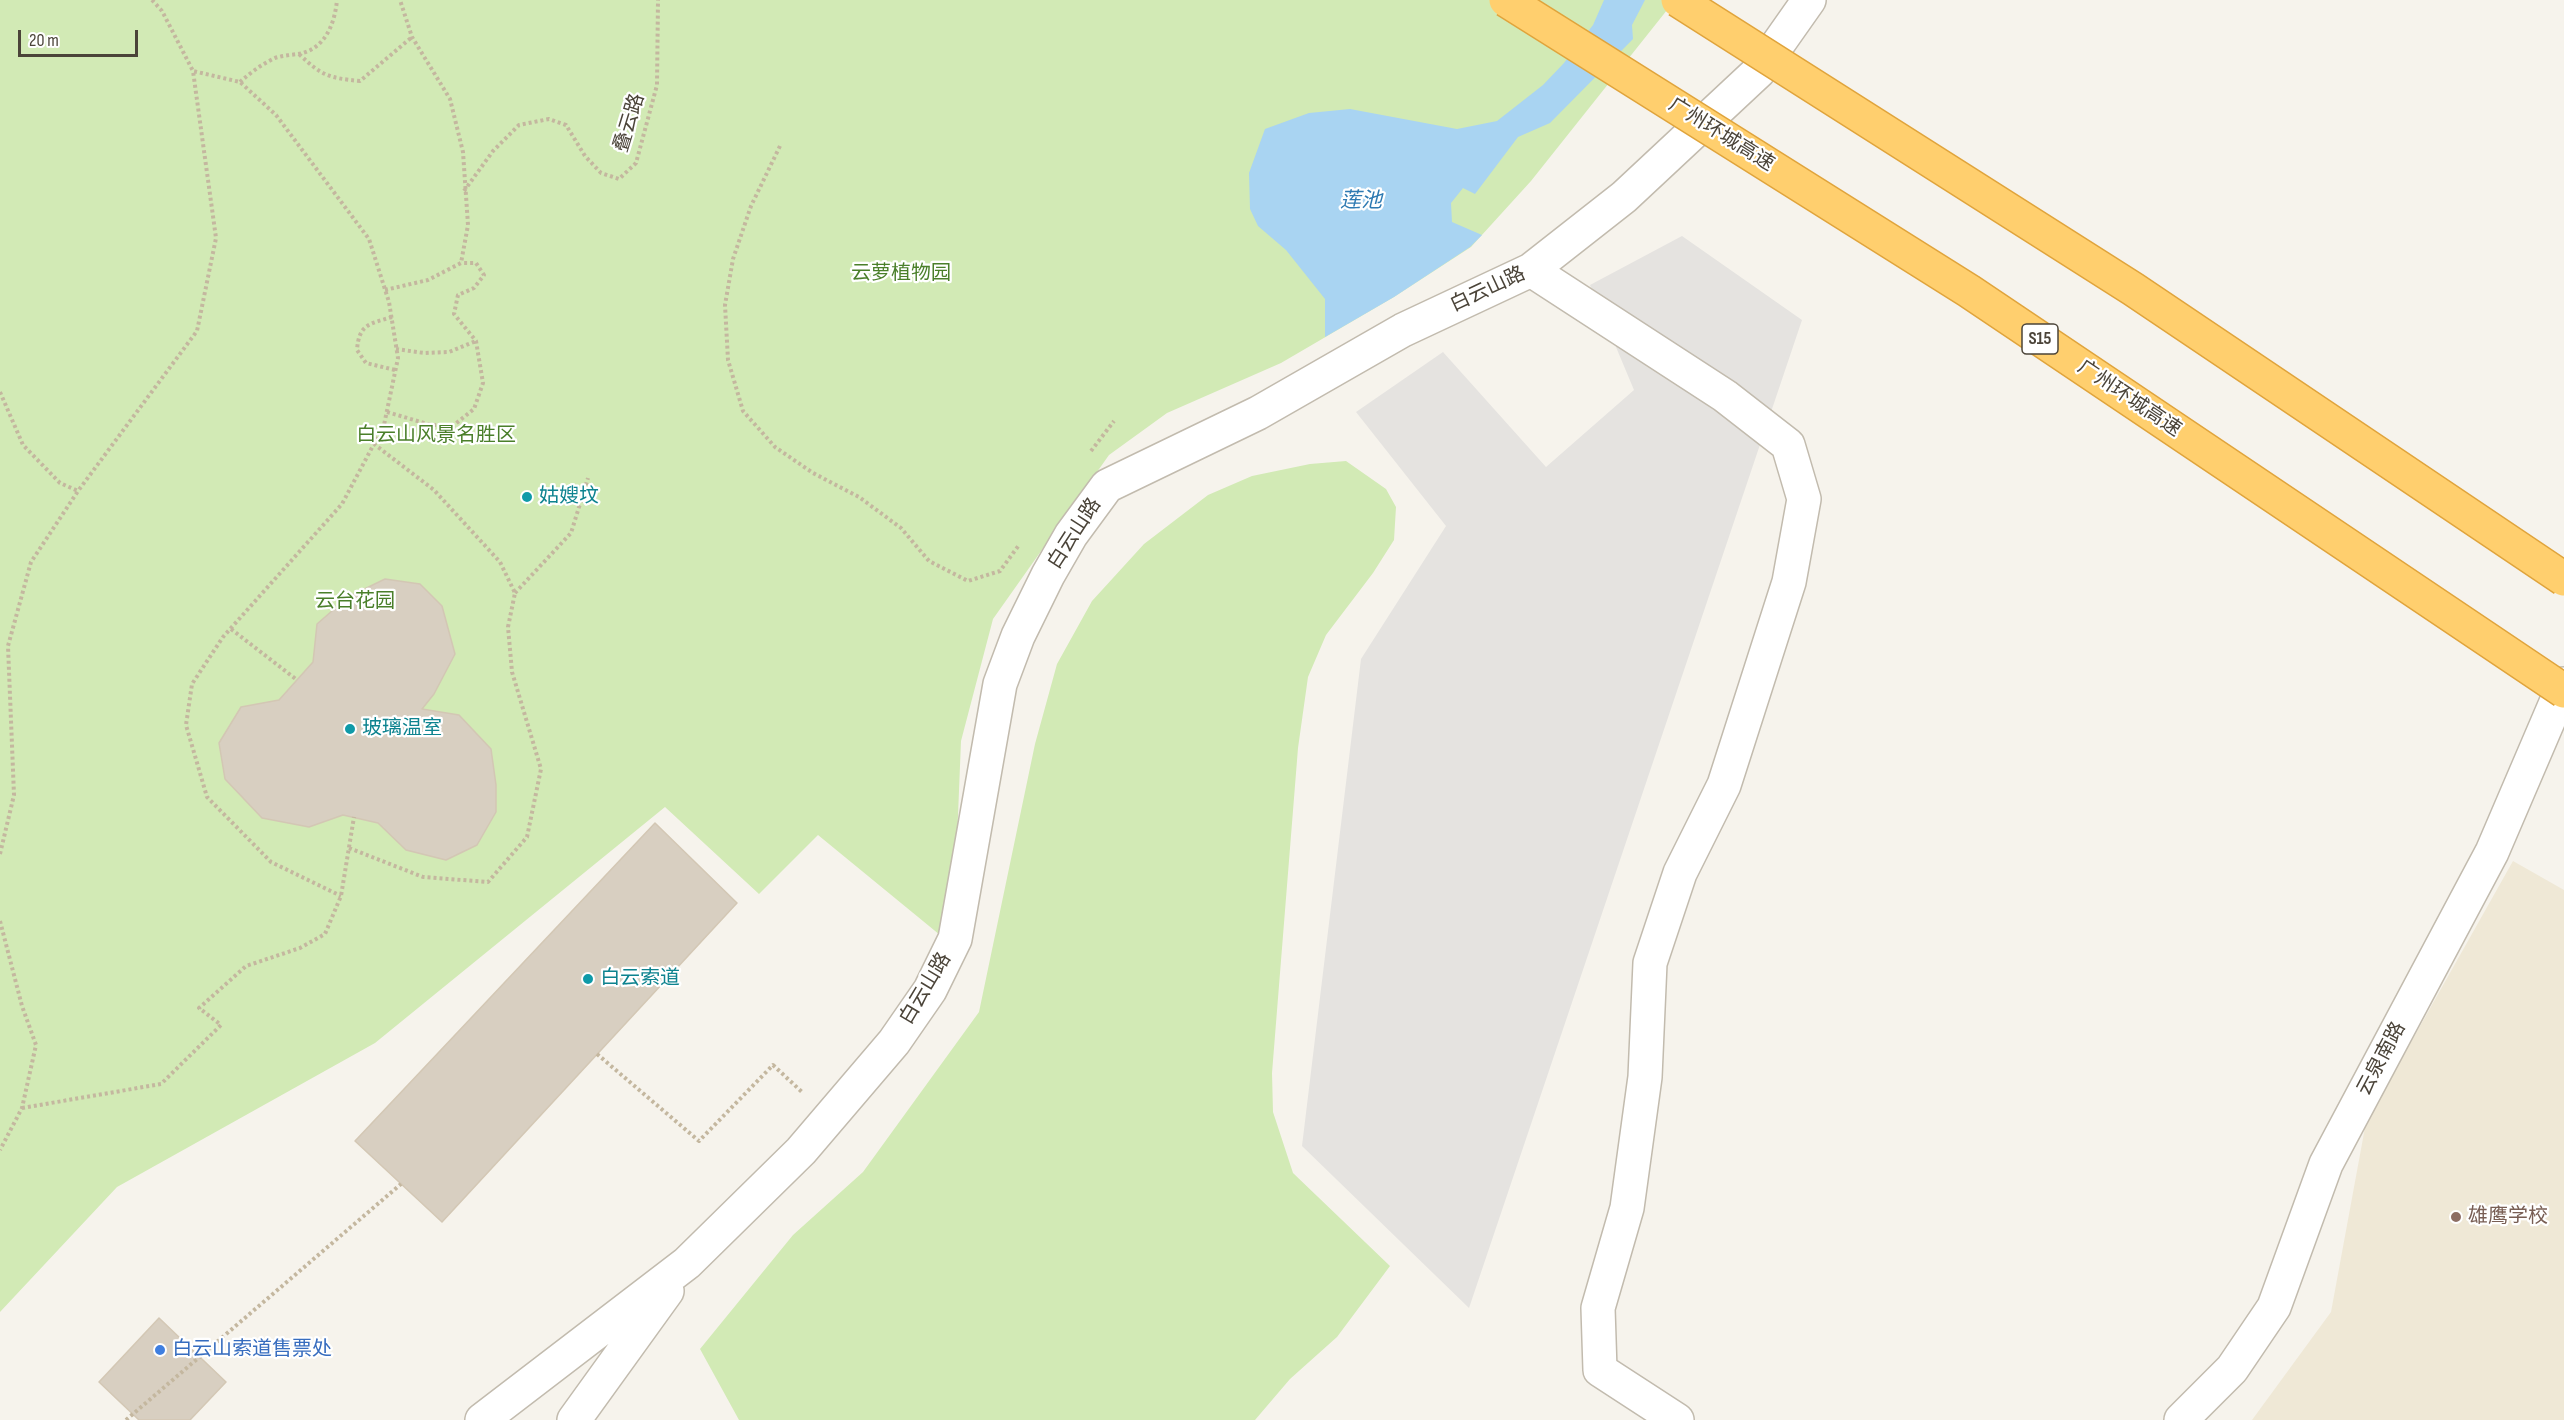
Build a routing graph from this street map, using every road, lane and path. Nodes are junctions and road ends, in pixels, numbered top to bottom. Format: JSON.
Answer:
{"nodes":[{"id":1,"x":152,"y":0,"type":"edge"},
{"id":2,"x":336,"y":0,"type":"edge"},
{"id":3,"x":400,"y":0,"type":"edge"},
{"id":4,"x":657,"y":0,"type":"edge"},
{"id":5,"x":1506,"y":0,"type":"edge"},
{"id":6,"x":1678,"y":0,"type":"edge"},
{"id":7,"x":1809,"y":0,"type":"edge"},
{"id":8,"x":412,"y":37,"type":"junction"},
{"id":9,"x":299,"y":53,"type":"junction"},
{"id":10,"x":194,"y":71,"type":"junction"},
{"id":11,"x":240,"y":82,"type":"junction"},
{"id":12,"x":780,"y":146,"type":"dead end"},
{"id":13,"x":464,"y":191,"type":"junction"},
{"id":14,"x":461,"y":263,"type":"junction"},
{"id":15,"x":1531,"y":270,"type":"junction"},
{"id":16,"x":385,"y":290,"type":"junction"},
{"id":17,"x":392,"y":317,"type":"junction"},
{"id":18,"x":476,"y":341,"type":"junction"},
{"id":19,"x":396,"y":349,"type":"junction"},
{"id":20,"x":395,"y":370,"type":"junction"},
{"id":21,"x":0,"y":392,"type":"edge"},
{"id":22,"x":387,"y":412,"type":"junction"},
{"id":23,"x":1114,"y":420,"type":"dead end"},
{"id":24,"x":374,"y":444,"type":"junction"},
{"id":25,"x":1086,"y":458,"type":"dead end"},
{"id":26,"x":588,"y":478,"type":"dead end"},
{"id":27,"x":78,"y":491,"type":"junction"},
{"id":28,"x":1021,"y":543,"type":"dead end"},
{"id":29,"x":2564,"y":579,"type":"edge"},
{"id":30,"x":515,"y":593,"type":"junction"},
{"id":31,"x":231,"y":629,"type":"junction"},
{"id":32,"x":297,"y":680,"type":"dead end"},
{"id":33,"x":2564,"y":684,"type":"edge"},
{"id":34,"x":2564,"y":691,"type":"edge"},
{"id":35,"x":354,"y":817,"type":"dead end"},
{"id":36,"x":349,"y":848,"type":"junction"},
{"id":37,"x":0,"y":854,"type":"edge"},
{"id":38,"x":341,"y":896,"type":"junction"},
{"id":39,"x":0,"y":921,"type":"edge"},
{"id":40,"x":597,"y":1054,"type":"dead end"},
{"id":41,"x":22,"y":1108,"type":"junction"},
{"id":42,"x":830,"y":1115,"type":"junction"},
{"id":43,"x":0,"y":1150,"type":"edge"},
{"id":44,"x":401,"y":1184,"type":"dead end"},
{"id":45,"x":687,"y":1263,"type":"junction"},
{"id":46,"x":126,"y":1420,"type":"edge"},
{"id":47,"x":482,"y":1420,"type":"edge"},
{"id":48,"x":574,"y":1420,"type":"edge"},
{"id":49,"x":1677,"y":1420,"type":"edge"},
{"id":50,"x":2181,"y":1420,"type":"edge"}],
"edges":[{"from":1,"to":10,"type":"path"},
{"from":2,"to":9,"type":"path"},
{"from":3,"to":8,"type":"path"},
{"from":4,"to":13,"type":"path","name":"叠云路"},
{"from":5,"to":34,"type":"highway","name":"广州环城高速","number":"S15","bridge":true},
{"from":6,"to":29,"type":"highway","bridge":true},
{"from":7,"to":15,"type":"street","name":"白云山路"},
{"from":8,"to":9,"type":"path"},
{"from":8,"to":13,"type":"path"},
{"from":9,"to":11,"type":"path"},
{"from":10,"to":11,"type":"path"},
{"from":10,"to":27,"type":"path"},
{"from":11,"to":16,"type":"path"},
{"from":12,"to":28,"type":"path"},
{"from":13,"to":14,"type":"path"},
{"from":14,"to":16,"type":"path"},
{"from":14,"to":18,"type":"path"},
{"from":15,"to":42,"type":"street","name":"白云山路"},
{"from":15,"to":49,"type":"street"},
{"from":16,"to":17,"type":"path"},
{"from":17,"to":19,"type":"path"},
{"from":17,"to":20,"type":"path"},
{"from":18,"to":19,"type":"path"},
{"from":18,"to":22,"type":"path"},
{"from":19,"to":20,"type":"path"},
{"from":20,"to":22,"type":"path"},
{"from":21,"to":27,"type":"path"},
{"from":22,"to":24,"type":"path"},
{"from":23,"to":25,"type":"path"},
{"from":24,"to":30,"type":"path"},
{"from":24,"to":31,"type":"path"},
{"from":26,"to":30,"type":"path"},
{"from":27,"to":37,"type":"path"},
{"from":30,"to":36,"type":"path"},
{"from":31,"to":32,"type":"path"},
{"from":31,"to":38,"type":"path"},
{"from":33,"to":50,"type":"street","name":"云泉南路"},
{"from":35,"to":36,"type":"path"},
{"from":36,"to":38,"type":"path"},
{"from":38,"to":41,"type":"path"},
{"from":39,"to":41,"type":"path"},
{"from":40,"to":42,"type":"path"},
{"from":41,"to":43,"type":"path"},
{"from":42,"to":45,"type":"street","name":"白云山路"},
{"from":44,"to":46,"type":"path"},
{"from":45,"to":47,"type":"street"},
{"from":45,"to":48,"type":"street"}]}
